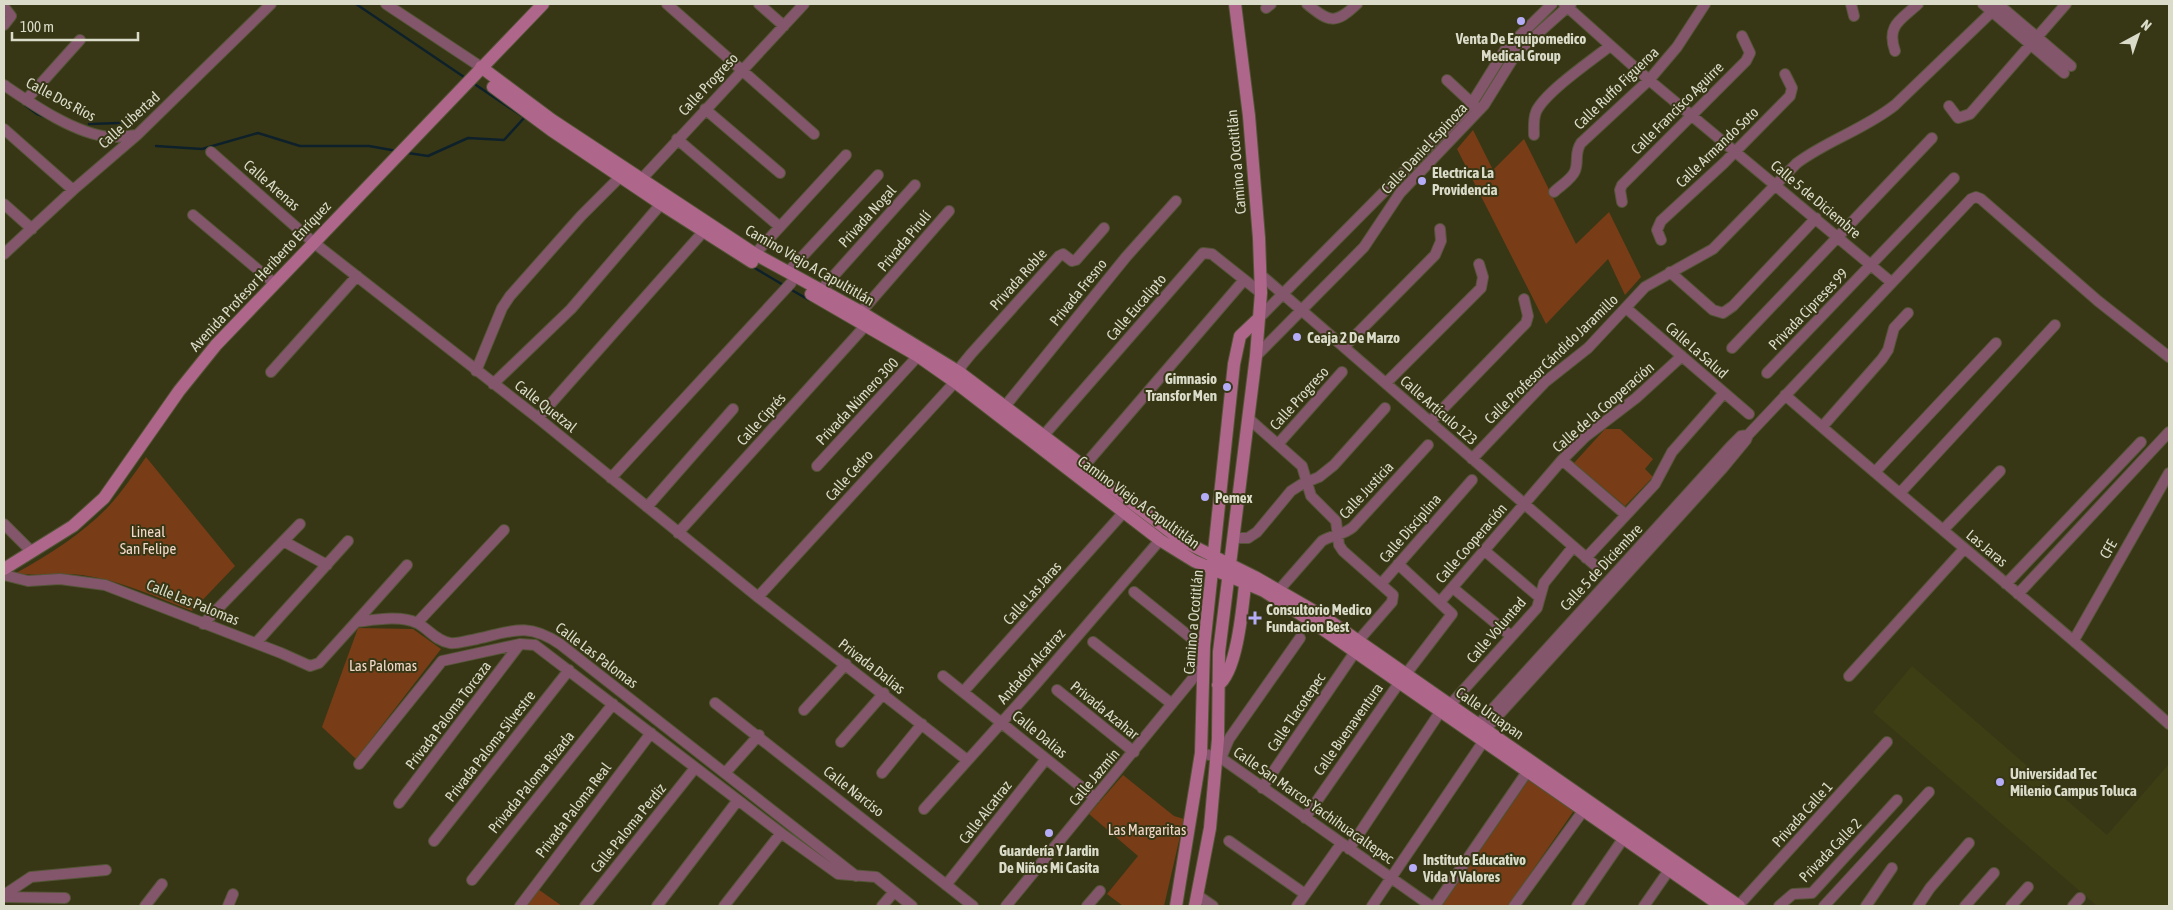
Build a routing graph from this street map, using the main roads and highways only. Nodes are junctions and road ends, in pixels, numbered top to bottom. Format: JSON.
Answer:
{"nodes":[{"id":1,"x":543,"y":4,"type":"edge"},
{"id":2,"x":1235,"y":4,"type":"edge"},
{"id":3,"x":479,"y":70,"type":"junction"},
{"id":4,"x":638,"y":182,"type":"junction"},
{"id":5,"x":789,"y":277,"type":"junction"},
{"id":6,"x":1259,"y":318,"type":"junction"},
{"id":7,"x":957,"y":377,"type":"junction"},
{"id":8,"x":1214,"y":564,"type":"junction"},
{"id":9,"x":4,"y":569,"type":"edge"},
{"id":10,"x":1229,"y":570,"type":"junction"},
{"id":11,"x":1246,"y":578,"type":"junction"},
{"id":12,"x":1357,"y":646,"type":"junction"},
{"id":13,"x":1218,"y":685,"type":"junction"},
{"id":14,"x":1445,"y":708,"type":"junction"},
{"id":15,"x":1482,"y":732,"type":"junction"},
{"id":16,"x":1196,"y":901,"type":"edge"},
{"id":17,"x":1713,"y":904,"type":"edge"},
{"id":18,"x":1176,"y":906,"type":"edge"},
{"id":19,"x":1739,"y":906,"type":"edge"}],
"edges":[{"from":1,"to":3,"type":"main road","name":"Avenida Profesor Heriberto Enríquez"},
{"from":2,"to":6,"type":"main road","name":"Camino a Ocotitlán"},
{"from":3,"to":4,"type":"main road","name":"Camino Viejo A Capultitlán"},
{"from":3,"to":4,"type":"main road","name":"Camino Viejo A Capultitlán"},
{"from":3,"to":9,"type":"main road","name":"Avenida Profesor Heriberto Enríquez"},
{"from":4,"to":5,"type":"main road","name":"Camino Viejo A Capultitlán"},
{"from":4,"to":5,"type":"main road","name":"Camino Viejo A Capultitlán"},
{"from":5,"to":7,"type":"main road","name":"Camino Viejo A Capultitlán"},
{"from":5,"to":7,"type":"main road","name":"Camino Viejo A Capultitlán"},
{"from":6,"to":8,"type":"main road","name":"Camino a Ocotitlán"},
{"from":6,"to":10,"type":"main road","name":"Camino a Ocotitlán"},
{"from":7,"to":8,"type":"main road","name":"Camino Viejo A Capultitlán"},
{"from":7,"to":8,"type":"main road","name":"Camino Viejo A Capultitlán"},
{"from":8,"to":10,"type":"main road","name":"Calle Uruapan"},
{"from":8,"to":18,"type":"main road","name":"Camino a Ocotitlán"},
{"from":10,"to":11,"type":"main road","name":"Calle Uruapan"},
{"from":10,"to":13,"type":"main road","name":"Camino a Ocotitlán"},
{"from":11,"to":12,"type":"main road","name":"Calle Uruapan"},
{"from":11,"to":12,"type":"main road","name":"Calle Uruapan"},
{"from":11,"to":13,"type":"main road"},
{"from":12,"to":14,"type":"main road","name":"Calle Uruapan"},
{"from":13,"to":16,"type":"main road","name":"Camino a Ocotitlán"},
{"from":14,"to":15,"type":"main road","name":"Calle Uruapan"},
{"from":14,"to":15,"type":"main road","name":"Calle Uruapan"},
{"from":15,"to":17,"type":"main road","name":"Calle Uruapan"},
{"from":15,"to":19,"type":"main road","name":"Calle Uruapan"}]}
